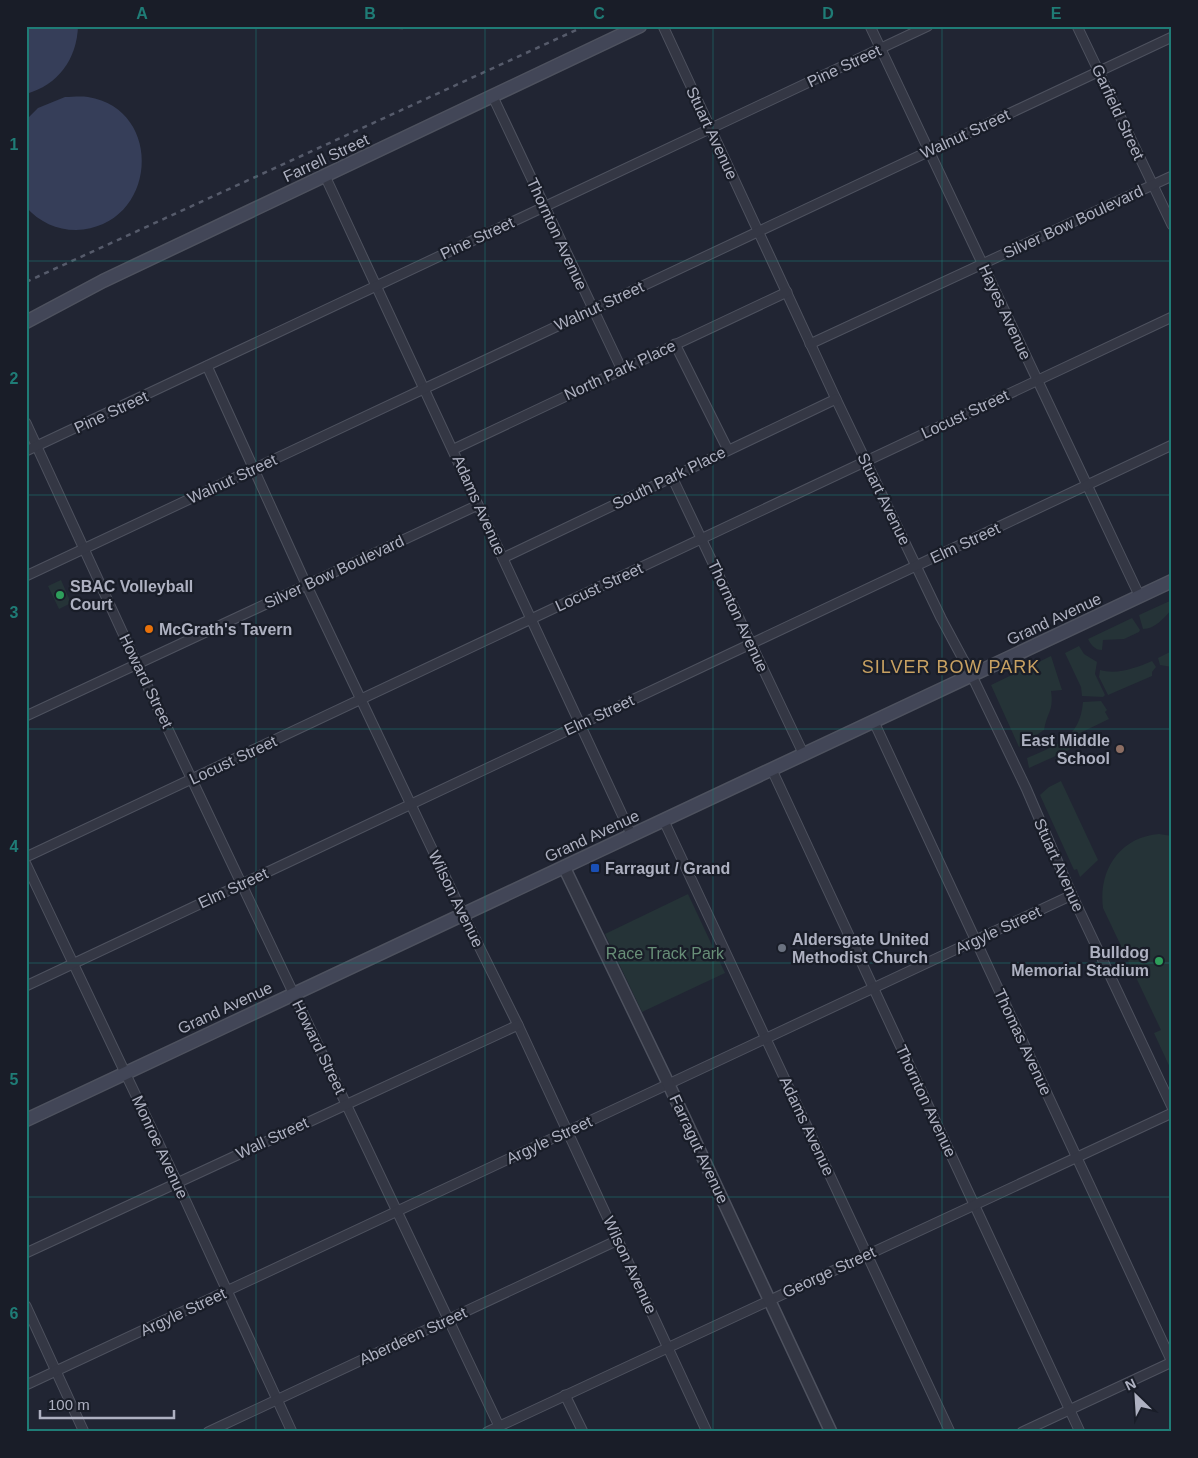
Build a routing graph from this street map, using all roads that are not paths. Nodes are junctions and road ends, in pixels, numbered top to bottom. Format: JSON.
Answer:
{"nodes":[{"id":1,"x":640,"y":26,"type":"edge"},
{"id":2,"x":663,"y":26,"type":"edge"},
{"id":3,"x":870,"y":26,"type":"edge"},
{"id":4,"x":928,"y":26,"type":"edge"},
{"id":5,"x":1077,"y":26,"type":"edge"},
{"id":6,"x":1172,"y":37,"type":"edge"},
{"id":7,"x":880,"y":49,"type":"junction"},
{"id":8,"x":1099,"y":72,"type":"junction"},
{"id":9,"x":493,"y":97,"type":"junction"},
{"id":10,"x":710,"y":128,"type":"junction"},
{"id":11,"x":929,"y":151,"type":"junction"},
{"id":12,"x":325,"y":176,"type":"junction"},
{"id":13,"x":1172,"y":176,"type":"edge"},
{"id":14,"x":1152,"y":185,"type":"junction"},
{"id":15,"x":544,"y":206,"type":"junction"},
{"id":16,"x":1172,"y":225,"type":"edge"},
{"id":17,"x":759,"y":232,"type":"junction"},
{"id":18,"x":982,"y":264,"type":"junction"},
{"id":19,"x":376,"y":285,"type":"junction"},
{"id":20,"x":787,"y":292,"type":"junction"},
{"id":21,"x":593,"y":309,"type":"junction"},
{"id":22,"x":1172,"y":317,"type":"edge"},
{"id":23,"x":26,"y":322,"type":"edge"},
{"id":24,"x":675,"y":344,"type":"junction"},
{"id":25,"x":810,"y":344,"type":"junction"},
{"id":26,"x":206,"y":366,"type":"junction"},
{"id":27,"x":622,"y":370,"type":"junction"},
{"id":28,"x":1037,"y":380,"type":"junction"},
{"id":29,"x":425,"y":388,"type":"junction"},
{"id":30,"x":836,"y":399,"type":"junction"},
{"id":31,"x":26,"y":423,"type":"edge"},
{"id":32,"x":1172,"y":445,"type":"edge"},
{"id":33,"x":38,"y":446,"type":"junction"},
{"id":34,"x":454,"y":450,"type":"junction"},
{"id":35,"x":728,"y":450,"type":"junction"},
{"id":36,"x":26,"y":451,"type":"edge"},
{"id":37,"x":866,"y":461,"type":"junction"},
{"id":38,"x":254,"y":469,"type":"junction"},
{"id":39,"x":672,"y":477,"type":"junction"},
{"id":40,"x":1087,"y":485,"type":"junction"},
{"id":41,"x":478,"y":505,"type":"junction"},
{"id":42,"x":701,"y":538,"type":"junction"},
{"id":43,"x":83,"y":549,"type":"junction"},
{"id":44,"x":503,"y":558,"type":"junction"},
{"id":45,"x":916,"y":566,"type":"junction"},
{"id":46,"x":26,"y":576,"type":"edge"},
{"id":47,"x":1172,"y":582,"type":"edge"},
{"id":48,"x":306,"y":584,"type":"junction"},
{"id":49,"x":1140,"y":597,"type":"junction"},
{"id":50,"x":530,"y":620,"type":"junction"},
{"id":51,"x":751,"y":644,"type":"junction"},
{"id":52,"x":137,"y":664,"type":"junction"},
{"id":53,"x":972,"y":676,"type":"junction"},
{"id":54,"x":362,"y":699,"type":"junction"},
{"id":55,"x":26,"y":716,"type":"edge"},
{"id":56,"x":874,"y":722,"type":"junction"},
{"id":57,"x":580,"y":724,"type":"junction"},
{"id":58,"x":804,"y":755,"type":"junction"},
{"id":59,"x":772,"y":770,"type":"junction"},
{"id":60,"x":191,"y":779,"type":"junction"},
{"id":61,"x":411,"y":803,"type":"junction"},
{"id":62,"x":664,"y":821,"type":"junction"},
{"id":63,"x":632,"y":836,"type":"junction"},
{"id":64,"x":26,"y":857,"type":"edge"},
{"id":65,"x":26,"y":864,"type":"edge"},
{"id":66,"x":564,"y":867,"type":"junction"},
{"id":67,"x":241,"y":884,"type":"junction"},
{"id":68,"x":1072,"y":896,"type":"junction"},
{"id":69,"x":462,"y":914,"type":"junction"},
{"id":70,"x":976,"y":940,"type":"junction"},
{"id":71,"x":74,"y":964,"type":"junction"},
{"id":72,"x":26,"y":986,"type":"edge"},
{"id":73,"x":873,"y":987,"type":"junction"},
{"id":74,"x":293,"y":994,"type":"junction"},
{"id":75,"x":518,"y":1025,"type":"junction"},
{"id":76,"x":766,"y":1038,"type":"junction"},
{"id":77,"x":125,"y":1073,"type":"junction"},
{"id":78,"x":669,"y":1085,"type":"junction"},
{"id":79,"x":346,"y":1104,"type":"junction"},
{"id":80,"x":1172,"y":1107,"type":"edge"},
{"id":81,"x":1172,"y":1113,"type":"edge"},
{"id":82,"x":26,"y":1120,"type":"edge"},
{"id":83,"x":567,"y":1133,"type":"junction"},
{"id":84,"x":1077,"y":1157,"type":"junction"},
{"id":85,"x":177,"y":1182,"type":"junction"},
{"id":86,"x":974,"y":1205,"type":"junction"},
{"id":87,"x":396,"y":1211,"type":"junction"},
{"id":88,"x":618,"y":1240,"type":"junction"},
{"id":89,"x":26,"y":1253,"type":"edge"},
{"id":90,"x":868,"y":1254,"type":"junction"},
{"id":91,"x":227,"y":1292,"type":"junction"},
{"id":92,"x":769,"y":1300,"type":"junction"},
{"id":93,"x":26,"y":1306,"type":"edge"},
{"id":94,"x":448,"y":1320,"type":"junction"},
{"id":95,"x":668,"y":1346,"type":"junction"},
{"id":96,"x":1172,"y":1362,"type":"edge"},
{"id":97,"x":56,"y":1371,"type":"junction"},
{"id":98,"x":26,"y":1385,"type":"edge"},
{"id":99,"x":565,"y":1395,"type":"junction"},
{"id":100,"x":276,"y":1400,"type":"junction"},
{"id":101,"x":1070,"y":1409,"type":"junction"},
{"id":102,"x":499,"y":1426,"type":"junction"},
{"id":103,"x":84,"y":1432,"type":"edge"},
{"id":104,"x":208,"y":1432,"type":"edge"},
{"id":105,"x":292,"y":1432,"type":"edge"},
{"id":106,"x":487,"y":1432,"type":"edge"},
{"id":107,"x":583,"y":1432,"type":"edge"},
{"id":108,"x":708,"y":1432,"type":"edge"},
{"id":109,"x":831,"y":1432,"type":"edge"},
{"id":110,"x":950,"y":1432,"type":"edge"},
{"id":111,"x":1022,"y":1432,"type":"edge"},
{"id":112,"x":1080,"y":1432,"type":"edge"}],
"edges":[{"from":1,"to":9,"type":"main road","name":"Farrell Street"},
{"from":2,"to":10,"type":"street","name":"Stuart Avenue"},
{"from":3,"to":7,"type":"street","name":"Hayes Avenue"},
{"from":4,"to":7,"type":"street","name":"Pine Street"},
{"from":5,"to":8,"type":"street","name":"Garfield Street"},
{"from":6,"to":8,"type":"street","name":"Walnut Street"},
{"from":7,"to":10,"type":"street","name":"Pine Street"},
{"from":7,"to":11,"type":"street","name":"Hayes Avenue"},
{"from":8,"to":11,"type":"street","name":"Walnut Street"},
{"from":8,"to":14,"type":"street","name":"Garfield Street"},
{"from":9,"to":12,"type":"main road","name":"Farrell Street"},
{"from":9,"to":15,"type":"street","name":"Thornton Avenue"},
{"from":10,"to":15,"type":"street","name":"Pine Street"},
{"from":10,"to":17,"type":"street","name":"Stuart Avenue"},
{"from":11,"to":17,"type":"street","name":"Walnut Street"},
{"from":11,"to":18,"type":"street","name":"Hayes Avenue"},
{"from":12,"to":19,"type":"street","name":"Adams Avenue"},
{"from":12,"to":23,"type":"main road","name":"Farrell Street"},
{"from":13,"to":14,"type":"street","name":"Silver Bow Boulevard"},
{"from":14,"to":16,"type":"street","name":"Garfield Street"},
{"from":14,"to":18,"type":"street","name":"Silver Bow Boulevard"},
{"from":15,"to":19,"type":"street","name":"Pine Street"},
{"from":15,"to":21,"type":"street","name":"Thornton Avenue"},
{"from":17,"to":20,"type":"street","name":"Stuart Avenue"},
{"from":17,"to":21,"type":"street","name":"Walnut Street"},
{"from":18,"to":25,"type":"street","name":"Silver Bow Boulevard"},
{"from":18,"to":28,"type":"street","name":"Hayes Avenue"},
{"from":19,"to":26,"type":"street","name":"Pine Street"},
{"from":19,"to":29,"type":"street","name":"Adams Avenue"},
{"from":20,"to":24,"type":"street","name":"North Park Place"},
{"from":20,"to":25,"type":"street","name":"Stuart Avenue"},
{"from":21,"to":27,"type":"street","name":"Thornton Avenue"},
{"from":21,"to":29,"type":"street","name":"Walnut Street"},
{"from":22,"to":28,"type":"street","name":"Locust Street"},
{"from":24,"to":27,"type":"street","name":"North Park Place"},
{"from":24,"to":35,"type":"street"},
{"from":25,"to":30,"type":"street","name":"Stuart Avenue"},
{"from":26,"to":33,"type":"street","name":"Pine Street"},
{"from":26,"to":38,"type":"street","name":"Wilson Avenue"},
{"from":27,"to":34,"type":"street","name":"North Park Place"},
{"from":28,"to":37,"type":"street","name":"Locust Street"},
{"from":28,"to":40,"type":"street","name":"Hayes Avenue"},
{"from":29,"to":34,"type":"street","name":"Adams Avenue"},
{"from":29,"to":38,"type":"street","name":"Walnut Street"},
{"from":30,"to":35,"type":"street","name":"South Park Place"},
{"from":30,"to":37,"type":"street","name":"Stuart Avenue"},
{"from":31,"to":33,"type":"street","name":"Howard Street"},
{"from":32,"to":40,"type":"street","name":"Elm Street"},
{"from":33,"to":36,"type":"street","name":"Pine Street"},
{"from":33,"to":43,"type":"street","name":"Howard Street"},
{"from":34,"to":41,"type":"street","name":"Adams Avenue"},
{"from":35,"to":39,"type":"street","name":"South Park Place"},
{"from":37,"to":42,"type":"street","name":"Locust Street"},
{"from":37,"to":45,"type":"street","name":"Stuart Avenue"},
{"from":38,"to":43,"type":"street","name":"Walnut Street"},
{"from":38,"to":48,"type":"street","name":"Wilson Avenue"},
{"from":39,"to":42,"type":"street","name":"Thornton Avenue"},
{"from":39,"to":44,"type":"street","name":"South Park Place"},
{"from":40,"to":45,"type":"street","name":"Elm Street"},
{"from":40,"to":49,"type":"street","name":"Hayes Avenue"},
{"from":41,"to":44,"type":"street","name":"Adams Avenue"},
{"from":41,"to":48,"type":"street","name":"Silver Bow Boulevard"},
{"from":42,"to":50,"type":"street","name":"Locust Street"},
{"from":42,"to":51,"type":"street","name":"Thornton Avenue"},
{"from":43,"to":46,"type":"street","name":"Walnut Street"},
{"from":43,"to":52,"type":"street","name":"Howard Street"},
{"from":44,"to":50,"type":"street","name":"Adams Avenue"},
{"from":45,"to":51,"type":"street","name":"Elm Street"},
{"from":45,"to":53,"type":"street","name":"Stuart Avenue"},
{"from":47,"to":49,"type":"main road","name":"Grand Avenue"},
{"from":48,"to":52,"type":"street","name":"Silver Bow Boulevard"},
{"from":48,"to":54,"type":"street","name":"Wilson Avenue"},
{"from":49,"to":53,"type":"main road","name":"Grand Avenue"},
{"from":50,"to":54,"type":"street","name":"Locust Street"},
{"from":50,"to":57,"type":"street","name":"Adams Avenue"},
{"from":51,"to":57,"type":"street","name":"Elm Street"},
{"from":51,"to":58,"type":"street","name":"Thornton Avenue"},
{"from":52,"to":55,"type":"street","name":"Silver Bow Boulevard"},
{"from":52,"to":60,"type":"street","name":"Howard Street"},
{"from":53,"to":56,"type":"main road","name":"Grand Avenue"},
{"from":53,"to":68,"type":"street","name":"Stuart Avenue"},
{"from":54,"to":60,"type":"street","name":"Locust Street"},
{"from":54,"to":61,"type":"street","name":"Wilson Avenue"},
{"from":56,"to":58,"type":"main road","name":"Grand Avenue"},
{"from":56,"to":70,"type":"street","name":"Thomas Avenue"},
{"from":57,"to":61,"type":"street","name":"Elm Street"},
{"from":57,"to":63,"type":"street","name":"Adams Avenue"},
{"from":58,"to":59,"type":"main road","name":"Grand Avenue"},
{"from":59,"to":62,"type":"main road","name":"Grand Avenue"},
{"from":59,"to":73,"type":"street","name":"Thornton Avenue"},
{"from":60,"to":64,"type":"street","name":"Locust Street"},
{"from":60,"to":67,"type":"street","name":"Howard Street"},
{"from":61,"to":67,"type":"street","name":"Elm Street"},
{"from":61,"to":69,"type":"street","name":"Wilson Avenue"},
{"from":62,"to":63,"type":"main road","name":"Grand Avenue"},
{"from":62,"to":76,"type":"street","name":"Adams Avenue"},
{"from":63,"to":66,"type":"main road","name":"Grand Avenue"},
{"from":65,"to":71,"type":"street","name":"Monroe Avenue"},
{"from":66,"to":69,"type":"main road","name":"Grand Avenue"},
{"from":66,"to":78,"type":"street","name":"Farragut Avenue"},
{"from":67,"to":71,"type":"street","name":"Elm Street"},
{"from":67,"to":74,"type":"street","name":"Howard Street"},
{"from":68,"to":70,"type":"street","name":"Argyle Street"},
{"from":68,"to":80,"type":"street","name":"Stuart Avenue"},
{"from":69,"to":74,"type":"main road","name":"Grand Avenue"},
{"from":69,"to":75,"type":"street","name":"Wilson Avenue"},
{"from":70,"to":73,"type":"street","name":"Argyle Street"},
{"from":70,"to":84,"type":"street","name":"Thomas Avenue"},
{"from":71,"to":72,"type":"street","name":"Elm Street"},
{"from":71,"to":77,"type":"street","name":"Monroe Avenue"},
{"from":73,"to":76,"type":"street","name":"Argyle Street"},
{"from":73,"to":86,"type":"street","name":"Thornton Avenue"},
{"from":74,"to":77,"type":"main road","name":"Grand Avenue"},
{"from":74,"to":79,"type":"street","name":"Howard Street"},
{"from":75,"to":79,"type":"street","name":"Wall Street"},
{"from":75,"to":83,"type":"street","name":"Wilson Avenue"},
{"from":76,"to":78,"type":"street","name":"Argyle Street"},
{"from":76,"to":90,"type":"street","name":"Adams Avenue"},
{"from":77,"to":82,"type":"main road","name":"Grand Avenue"},
{"from":77,"to":85,"type":"street","name":"Monroe Avenue"},
{"from":78,"to":83,"type":"street","name":"Argyle Street"},
{"from":78,"to":92,"type":"street","name":"Farragut Avenue"},
{"from":79,"to":85,"type":"street","name":"Wall Street"},
{"from":79,"to":87,"type":"street","name":"Howard Street"},
{"from":81,"to":84,"type":"street","name":"George Street"},
{"from":83,"to":87,"type":"street","name":"Argyle Street"},
{"from":83,"to":88,"type":"street","name":"Wilson Avenue"},
{"from":84,"to":86,"type":"street","name":"George Street"},
{"from":84,"to":96,"type":"street","name":"Thomas Avenue"},
{"from":85,"to":89,"type":"street","name":"Wall Street"},
{"from":85,"to":91,"type":"street","name":"Monroe Avenue"},
{"from":86,"to":90,"type":"street","name":"George Street"},
{"from":86,"to":101,"type":"street","name":"Thornton Avenue"},
{"from":87,"to":91,"type":"street","name":"Argyle Street"},
{"from":87,"to":94,"type":"street","name":"Howard Street"},
{"from":88,"to":94,"type":"street","name":"Aberdeen Street"},
{"from":88,"to":95,"type":"street","name":"Wilson Avenue"},
{"from":90,"to":92,"type":"street","name":"George Street"},
{"from":90,"to":110,"type":"street","name":"Adams Avenue"},
{"from":91,"to":97,"type":"street","name":"Argyle Street"},
{"from":91,"to":100,"type":"street","name":"Monroe Avenue"},
{"from":92,"to":95,"type":"street","name":"George Street"},
{"from":92,"to":109,"type":"street","name":"Farragut Avenue"},
{"from":93,"to":97,"type":"street"},
{"from":94,"to":100,"type":"street","name":"Aberdeen Street"},
{"from":94,"to":102,"type":"street","name":"Howard Street"},
{"from":95,"to":99,"type":"street","name":"George Street"},
{"from":95,"to":108,"type":"street","name":"Wilson Avenue"},
{"from":96,"to":101,"type":"street"},
{"from":97,"to":98,"type":"street","name":"Argyle Street"},
{"from":97,"to":103,"type":"street"},
{"from":99,"to":102,"type":"street","name":"George Street"},
{"from":99,"to":107,"type":"street"},
{"from":100,"to":104,"type":"street","name":"Aberdeen Street"},
{"from":100,"to":105,"type":"street","name":"Monroe Avenue"},
{"from":101,"to":111,"type":"street"},
{"from":101,"to":112,"type":"street","name":"Thornton Avenue"},
{"from":102,"to":106,"type":"street","name":"George Street"}]}
